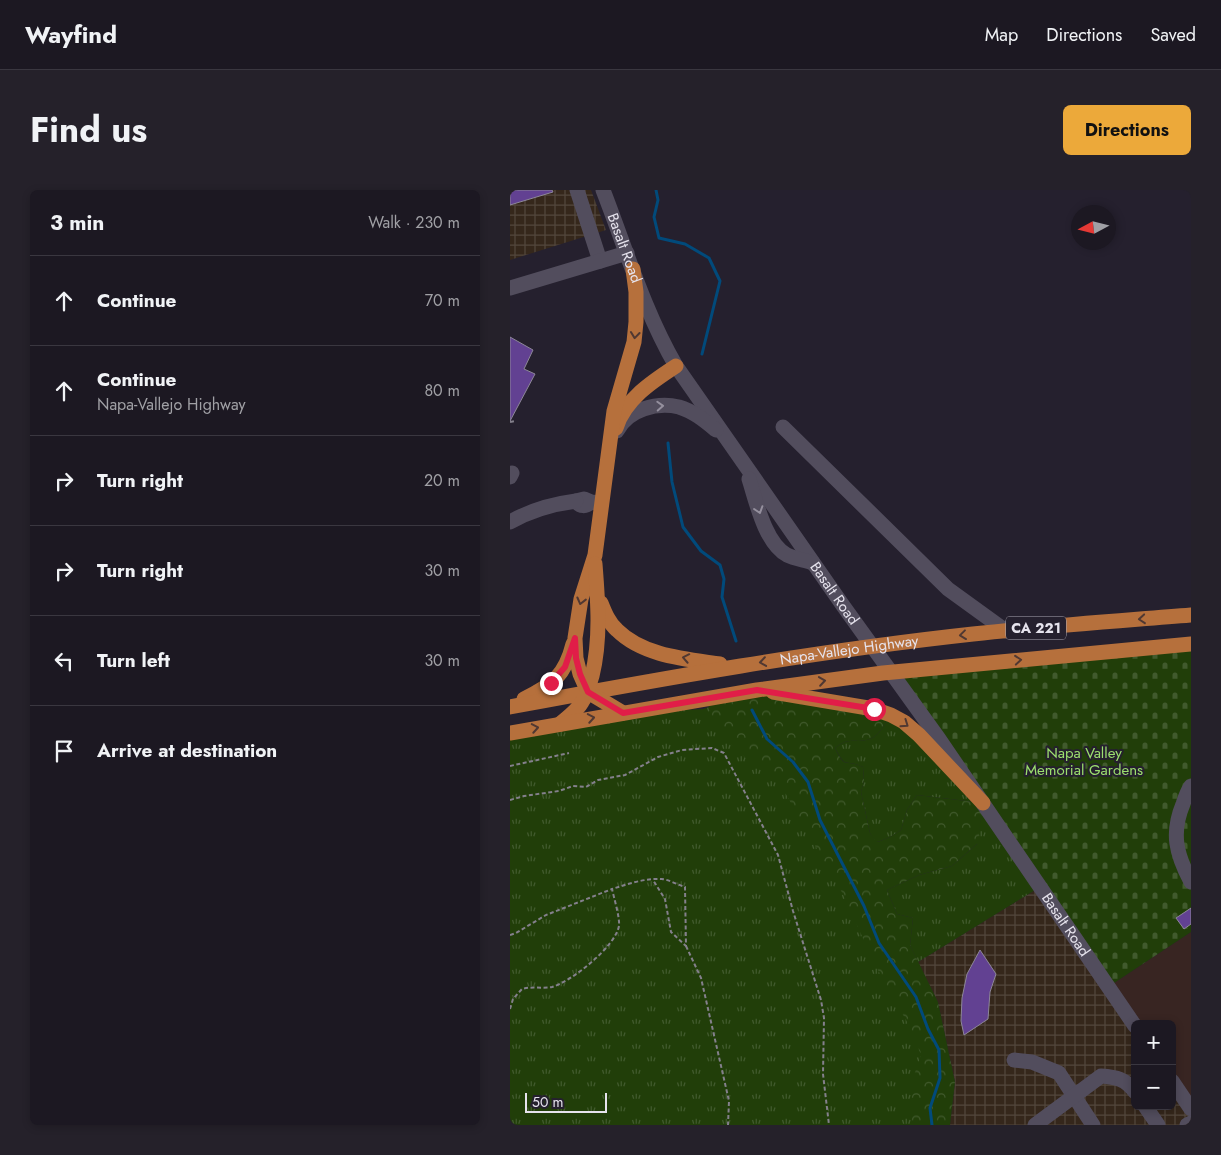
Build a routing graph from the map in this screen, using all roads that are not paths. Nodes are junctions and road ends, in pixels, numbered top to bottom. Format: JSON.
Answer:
{"nodes":[{"id":1,"x":577,"y":190,"type":"edge"},
{"id":2,"x":604,"y":190,"type":"edge"},
{"id":3,"x":627,"y":253,"type":"junction"},
{"id":4,"x":600,"y":261,"type":"junction"},
{"id":5,"x":633,"y":269,"type":"junction"},
{"id":6,"x":510,"y":288,"type":"edge"},
{"id":7,"x":676,"y":366,"type":"junction"},
{"id":8,"x":783,"y":427,"type":"dead end"},
{"id":9,"x":728,"y":440,"type":"junction"},
{"id":10,"x":610,"y":443,"type":"junction"},
{"id":11,"x":744,"y":463,"type":"junction"},
{"id":12,"x":590,"y":502,"type":"junction"},
{"id":13,"x":510,"y":522,"type":"edge"},
{"id":14,"x":595,"y":555,"type":"junction"},
{"id":15,"x":813,"y":563,"type":"junction"},
{"id":16,"x":597,"y":584,"type":"junction"},
{"id":17,"x":1191,"y":615,"type":"edge"},
{"id":18,"x":1006,"y":631,"type":"junction"},
{"id":19,"x":575,"y":638,"type":"junction"},
{"id":20,"x":1191,"y":644,"type":"edge"},
{"id":21,"x":734,"y":667,"type":"junction"},
{"id":22,"x":757,"y":690,"type":"junction"},
{"id":23,"x":588,"y":692,"type":"junction"},
{"id":24,"x":510,"y":706,"type":"edge"},
{"id":25,"x":623,"y":713,"type":"junction"},
{"id":26,"x":560,"y":724,"type":"junction"},
{"id":27,"x":510,"y":733,"type":"edge"},
{"id":28,"x":1191,"y":786,"type":"edge"},
{"id":29,"x":983,"y":803,"type":"junction"},
{"id":30,"x":1191,"y":882,"type":"edge"},
{"id":31,"x":1131,"y":1020,"type":"edge"},
{"id":32,"x":1014,"y":1060,"type":"dead end"},
{"id":33,"x":1131,"y":1087,"type":"edge"},
{"id":34,"x":1176,"y":1087,"type":"edge"},
{"id":35,"x":1074,"y":1096,"type":"junction"},
{"id":36,"x":1191,"y":1108,"type":"edge"},
{"id":37,"x":1147,"y":1110,"type":"edge"},
{"id":38,"x":1191,"y":1123,"type":"edge"},
{"id":39,"x":1035,"y":1125,"type":"edge"},
{"id":40,"x":1093,"y":1125,"type":"edge"},
{"id":41,"x":1158,"y":1125,"type":"edge"},
{"id":42,"x":1186,"y":1125,"type":"edge"}],
"edges":[{"from":1,"to":4,"type":"street"},
{"from":2,"to":3,"type":"street","name":"Basalt Road"},
{"from":3,"to":4,"type":"street"},
{"from":3,"to":5,"type":"street","name":"Basalt Road"},
{"from":4,"to":6,"type":"street"},
{"from":5,"to":7,"type":"street","name":"Basalt Road"},
{"from":5,"to":10,"type":"main road","one_way":true},
{"from":7,"to":9,"type":"street","name":"Basalt Road"},
{"from":7,"to":10,"type":"main road"},
{"from":8,"to":18,"type":"street"},
{"from":10,"to":9,"type":"street","one_way":true},
{"from":9,"to":11,"type":"street","name":"Basalt Road"},
{"from":10,"to":12,"type":"main road"},
{"from":11,"to":15,"type":"street","name":"Basalt Road"},
{"from":11,"to":15,"type":"street","one_way":true},
{"from":12,"to":13,"type":"street"},
{"from":12,"to":14,"type":"main road"},
{"from":14,"to":16,"type":"main road"},
{"from":14,"to":19,"type":"main road","one_way":true},
{"from":15,"to":29,"type":"street","name":"Basalt Road"},
{"from":21,"to":16,"type":"main road","one_way":true},
{"from":16,"to":23,"type":"main road"},
{"from":17,"to":18,"type":"main road","name":"Napa-Vallejo Highway","number":"CA 221","one_way":true},
{"from":18,"to":21,"type":"main road","name":"Napa-Vallejo Highway","number":"CA 221","one_way":true},
{"from":19,"to":23,"type":"main road"},
{"from":19,"to":24,"type":"main road"},
{"from":22,"to":20,"type":"main road","name":"Napa-Vallejo Highway","number":"CA 221","one_way":true},
{"from":21,"to":23,"type":"main road","name":"Napa-Vallejo Highway","number":"CA 221"},
{"from":22,"to":25,"type":"main road","name":"Napa-Vallejo Highway","number":"CA 221"},
{"from":22,"to":29,"type":"main road","one_way":true},
{"from":23,"to":24,"type":"main road","name":"Napa-Vallejo Highway","number":"CA 221"},
{"from":23,"to":25,"type":"main road"},
{"from":23,"to":26,"type":"main road"},
{"from":26,"to":25,"type":"main road","name":"Napa-Vallejo Highway","number":"CA 221","one_way":true},
{"from":27,"to":26,"type":"main road","name":"Napa-Vallejo Highway","number":"CA 221","one_way":true},
{"from":28,"to":30,"type":"street"},
{"from":29,"to":31,"type":"street","name":"Basalt Road"},
{"from":32,"to":35,"type":"street"},
{"from":33,"to":35,"type":"street"},
{"from":34,"to":36,"type":"street"},
{"from":35,"to":39,"type":"street"},
{"from":35,"to":40,"type":"street"},
{"from":37,"to":41,"type":"street"},
{"from":38,"to":42,"type":"street"}]}
